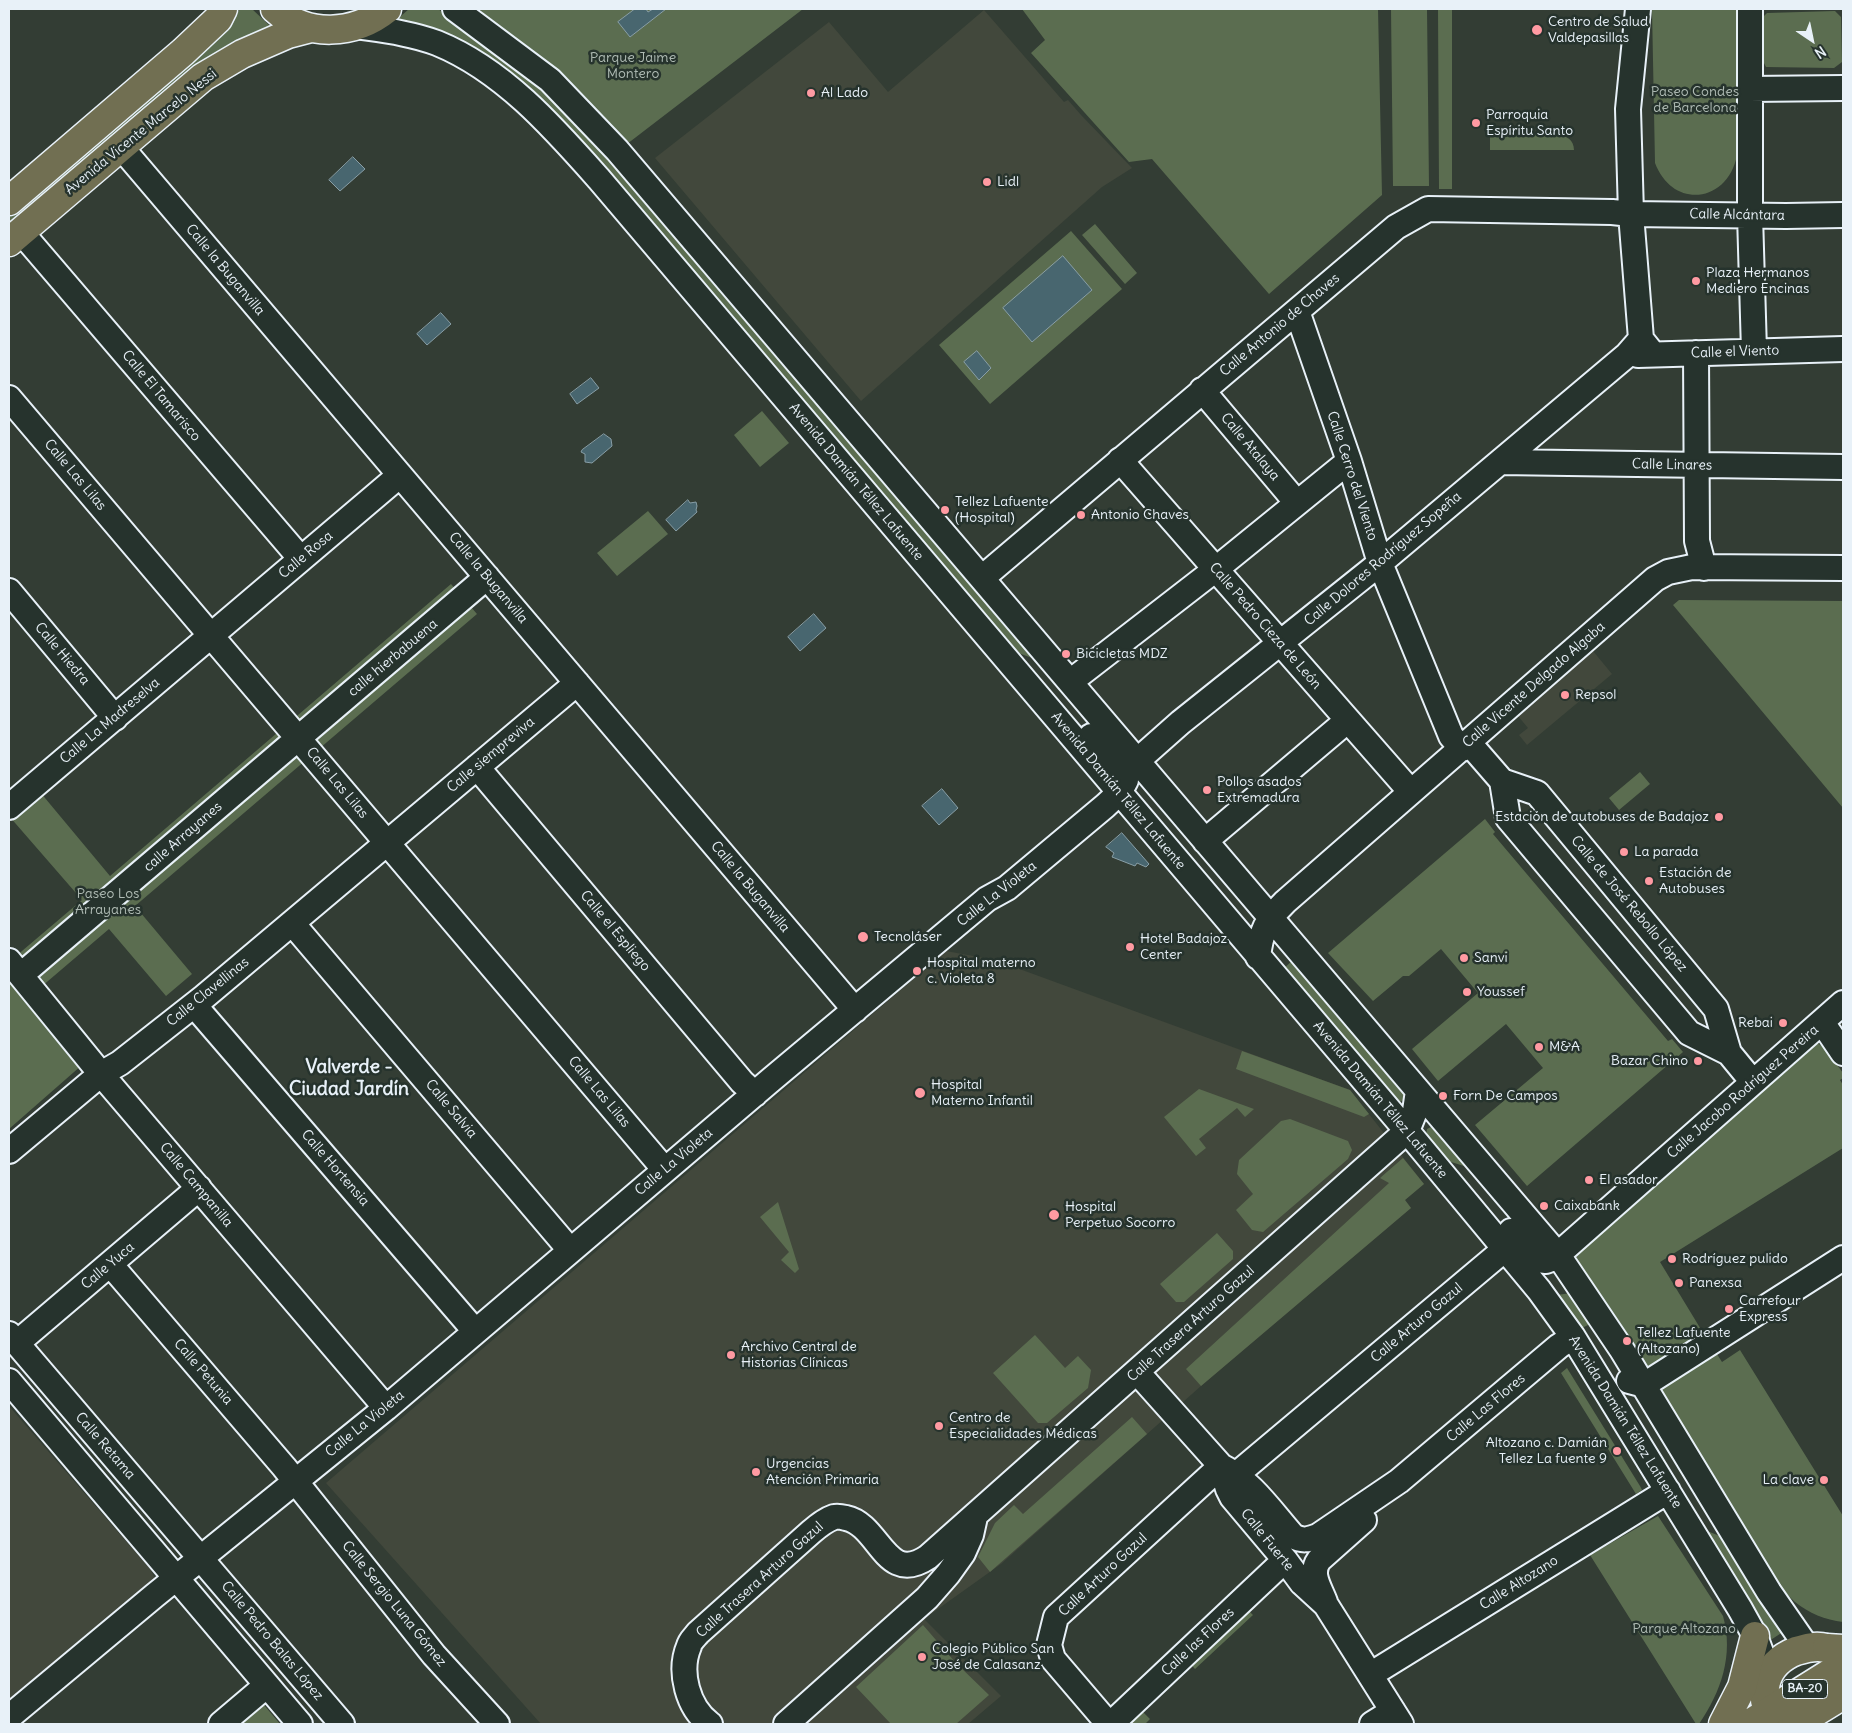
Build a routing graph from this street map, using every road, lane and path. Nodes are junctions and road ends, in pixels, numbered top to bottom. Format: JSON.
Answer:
{"nodes":[{"id":1,"x":223,"y":9,"type":"edge"},
{"id":2,"x":275,"y":9,"type":"edge"},
{"id":3,"x":387,"y":9,"type":"edge"},
{"id":4,"x":1638,"y":9,"type":"edge"},
{"id":5,"x":1750,"y":9,"type":"edge"},
{"id":6,"x":463,"y":12,"type":"edge"},
{"id":7,"x":355,"y":26,"type":"junction"},
{"id":8,"x":311,"y":28,"type":"junction"},
{"id":9,"x":1843,"y":88,"type":"edge"},
{"id":10,"x":1750,"y":89,"type":"junction"},
{"id":11,"x":121,"y":147,"type":"junction"},
{"id":12,"x":9,"y":201,"type":"edge"},
{"id":13,"x":1631,"y":214,"type":"junction"},
{"id":14,"x":1750,"y":215,"type":"junction"},
{"id":15,"x":1843,"y":215,"type":"edge"},
{"id":16,"x":15,"y":237,"type":"edge"},
{"id":17,"x":1297,"y":310,"type":"junction"},
{"id":18,"x":1640,"y":349,"type":"junction"},
{"id":19,"x":1843,"y":349,"type":"edge"},
{"id":20,"x":1754,"y":351,"type":"junction"},
{"id":21,"x":1696,"y":353,"type":"junction"},
{"id":22,"x":1202,"y":390,"type":"junction"},
{"id":23,"x":9,"y":398,"type":"edge"},
{"id":24,"x":1120,"y":460,"type":"junction"},
{"id":25,"x":1349,"y":461,"type":"junction"},
{"id":26,"x":1500,"y":462,"type":"junction"},
{"id":27,"x":1698,"y":466,"type":"junction"},
{"id":28,"x":1843,"y":467,"type":"edge"},
{"id":29,"x":400,"y":475,"type":"junction"},
{"id":30,"x":1297,"y":503,"type":"junction"},
{"id":31,"x":301,"y":560,"type":"junction"},
{"id":32,"x":1380,"y":563,"type":"junction"},
{"id":33,"x":1704,"y":568,"type":"junction"},
{"id":34,"x":1843,"y":568,"type":"edge"},
{"id":35,"x":1216,"y":570,"type":"junction"},
{"id":36,"x":487,"y":577,"type":"junction"},
{"id":37,"x":982,"y":578,"type":"junction"},
{"id":38,"x":9,"y":591,"type":"edge"},
{"id":39,"x":211,"y":636,"type":"junction"},
{"id":40,"x":1281,"y":644,"type":"junction"},
{"id":41,"x":1001,"y":654,"type":"junction"},
{"id":42,"x":1070,"y":682,"type":"junction"},
{"id":43,"x":576,"y":683,"type":"junction"},
{"id":44,"x":114,"y":718,"type":"junction"},
{"id":45,"x":1348,"y":720,"type":"junction"},
{"id":46,"x":298,"y":738,"type":"junction"},
{"id":47,"x":1465,"y":746,"type":"junction"},
{"id":48,"x":1136,"y":760,"type":"junction"},
{"id":49,"x":477,"y":767,"type":"junction"},
{"id":50,"x":1510,"y":790,"type":"junction"},
{"id":51,"x":1411,"y":792,"type":"junction"},
{"id":52,"x":1119,"y":793,"type":"junction"},
{"id":53,"x":12,"y":797,"type":"edge"},
{"id":54,"x":396,"y":835,"type":"junction"},
{"id":55,"x":1205,"y":842,"type":"junction"},
{"id":56,"x":1264,"y":910,"type":"junction"},
{"id":57,"x":292,"y":923,"type":"junction"},
{"id":58,"x":1258,"y":957,"type":"junction"},
{"id":59,"x":15,"y":968,"type":"edge"},
{"id":60,"x":1843,"y":1003,"type":"edge"},
{"id":61,"x":194,"y":1005,"type":"junction"},
{"id":62,"x":855,"y":1010,"type":"junction"},
{"id":63,"x":1833,"y":1021,"type":"edge"},
{"id":64,"x":1720,"y":1022,"type":"junction"},
{"id":65,"x":1698,"y":1038,"type":"junction"},
{"id":66,"x":1729,"y":1053,"type":"junction"},
{"id":67,"x":1843,"y":1053,"type":"edge"},
{"id":68,"x":101,"y":1074,"type":"junction"},
{"id":69,"x":1752,"y":1081,"type":"junction"},
{"id":70,"x":1418,"y":1091,"type":"junction"},
{"id":71,"x":755,"y":1094,"type":"junction"},
{"id":72,"x":1407,"y":1131,"type":"junction"},
{"id":73,"x":9,"y":1152,"type":"edge"},
{"id":74,"x":665,"y":1170,"type":"junction"},
{"id":75,"x":1440,"y":1170,"type":"junction"},
{"id":76,"x":199,"y":1188,"type":"junction"},
{"id":77,"x":1505,"y":1249,"type":"junction"},
{"id":78,"x":570,"y":1250,"type":"junction"},
{"id":79,"x":1558,"y":1255,"type":"junction"},
{"id":80,"x":1843,"y":1258,"type":"edge"},
{"id":81,"x":110,"y":1264,"type":"junction"},
{"id":82,"x":475,"y":1331,"type":"junction"},
{"id":83,"x":1573,"y":1337,"type":"junction"},
{"id":84,"x":13,"y":1338,"type":"edge"},
{"id":85,"x":1137,"y":1372,"type":"junction"},
{"id":86,"x":9,"y":1381,"type":"edge"},
{"id":87,"x":1634,"y":1381,"type":"junction"},
{"id":88,"x":386,"y":1408,"type":"junction"},
{"id":89,"x":1229,"y":1470,"type":"junction"},
{"id":90,"x":294,"y":1481,"type":"junction"},
{"id":91,"x":1399,"y":1481,"type":"junction"},
{"id":92,"x":1668,"y":1491,"type":"junction"},
{"id":93,"x":975,"y":1517,"type":"junction"},
{"id":94,"x":1292,"y":1536,"type":"joint"},
{"id":95,"x":201,"y":1557,"type":"junction"},
{"id":96,"x":1284,"y":1560,"type":"junction"},
{"id":97,"x":1315,"y":1565,"type":"joint"},
{"id":98,"x":176,"y":1578,"type":"junction"},
{"id":99,"x":1326,"y":1605,"type":"junction"},
{"id":100,"x":1755,"y":1636,"type":"junction"},
{"id":101,"x":1833,"y":1654,"type":"edge"},
{"id":102,"x":1769,"y":1673,"type":"junction"},
{"id":103,"x":1370,"y":1674,"type":"junction"},
{"id":104,"x":267,"y":1685,"type":"junction"},
{"id":105,"x":1843,"y":1696,"type":"edge"},
{"id":106,"x":9,"y":1717,"type":"edge"},
{"id":107,"x":1397,"y":1717,"type":"edge"},
{"id":108,"x":1764,"y":1721,"type":"edge"},
{"id":109,"x":221,"y":1724,"type":"edge"},
{"id":110,"x":300,"y":1724,"type":"edge"},
{"id":111,"x":342,"y":1724,"type":"edge"},
{"id":112,"x":497,"y":1724,"type":"edge"},
{"id":113,"x":710,"y":1724,"type":"edge"},
{"id":114,"x":786,"y":1724,"type":"edge"},
{"id":115,"x":1106,"y":1724,"type":"edge"},
{"id":116,"x":1111,"y":1724,"type":"edge"},
{"id":117,"x":1372,"y":1724,"type":"edge"},
{"id":118,"x":1723,"y":1724,"type":"edge"},
{"id":119,"x":1796,"y":1724,"type":"edge"}],
"edges":[{"from":1,"to":12,"type":"main road"},
{"from":2,"to":8,"type":"main road"},
{"from":3,"to":7,"type":"main road"},
{"from":4,"to":13,"type":"street"},
{"from":5,"to":10,"type":"street"},
{"from":6,"to":37,"type":"street"},
{"from":7,"to":8,"type":"main road"},
{"from":7,"to":41,"type":"street","name":"Avenida Damián Téllez Lafuente"},
{"from":8,"to":11,"type":"main road","name":"Avenida Vicente Marcelo Nessi"},
{"from":9,"to":10,"type":"street"},
{"from":10,"to":14,"type":"street"},
{"from":11,"to":16,"type":"main road","name":"Avenida Vicente Marcelo Nessi"},
{"from":11,"to":29,"type":"street","name":"Calle la Buganvilla"},
{"from":13,"to":14,"type":"street","name":"Calle Alcántara"},
{"from":13,"to":17,"type":"street","name":"Calle Antonio de Chaves"},
{"from":13,"to":18,"type":"street"},
{"from":14,"to":15,"type":"street","name":"Calle Alcántara"},
{"from":14,"to":20,"type":"street"},
{"from":16,"to":31,"type":"street","name":"Calle El Tamarisco"},
{"from":17,"to":22,"type":"street","name":"Calle Antonio de Chaves"},
{"from":17,"to":25,"type":"street","name":"Calle Cerro del Viento"},
{"from":18,"to":21,"type":"street","name":"Calle el Viento"},
{"from":18,"to":26,"type":"street","name":"Calle Dolores Rodríguez Sopeña"},
{"from":19,"to":20,"type":"street","name":"Calle el Viento"},
{"from":20,"to":21,"type":"street","name":"Calle el Viento"},
{"from":21,"to":27,"type":"street"},
{"from":22,"to":24,"type":"street","name":"Calle Antonio de Chaves"},
{"from":22,"to":30,"type":"street","name":"Calle Atalaya"},
{"from":23,"to":39,"type":"street","name":"Calle Las Lilas"},
{"from":24,"to":35,"type":"street","name":"Calle Pedro Cieza de León"},
{"from":24,"to":37,"type":"street","name":"Calle Antonio de Chaves"},
{"from":25,"to":30,"type":"street"},
{"from":25,"to":32,"type":"street","name":"Calle Cerro del Viento"},
{"from":26,"to":27,"type":"street","name":"Calle Linares"},
{"from":26,"to":32,"type":"street","name":"Calle Dolores Rodríguez Sopeña"},
{"from":27,"to":28,"type":"street","name":"Calle Linares"},
{"from":27,"to":33,"type":"street"},
{"from":29,"to":31,"type":"street","name":"Calle Rosa"},
{"from":29,"to":36,"type":"street","name":"Calle la Buganvilla"},
{"from":30,"to":35,"type":"street"},
{"from":31,"to":39,"type":"street","name":"Calle Rosa"},
{"from":32,"to":40,"type":"street","name":"Calle Dolores Rodríguez Sopeña"},
{"from":32,"to":47,"type":"street","name":"Calle Cerro del Viento"},
{"from":33,"to":34,"type":"street","name":"Calle Vicente Delgado Algaba"},
{"from":33,"to":47,"type":"street","name":"Calle Vicente Delgado Algaba"},
{"from":35,"to":40,"type":"street","name":"Calle Pedro Cieza de León"},
{"from":35,"to":42,"type":"street"},
{"from":36,"to":43,"type":"street","name":"Calle la Buganvilla"},
{"from":36,"to":46,"type":"street","name":"calle hierbabuena"},
{"from":37,"to":42,"type":"street"},
{"from":38,"to":44,"type":"street","name":"Calle Hiedra"},
{"from":39,"to":44,"type":"street","name":"Calle La Madreselva"},
{"from":39,"to":46,"type":"street","name":"Calle Las Lilas"},
{"from":40,"to":45,"type":"street","name":"Calle Pedro Cieza de León"},
{"from":40,"to":48,"type":"street","name":"Calle Dolores Rodríguez Sopeña"},
{"from":41,"to":48,"type":"street"},
{"from":41,"to":52,"type":"street","name":"Avenida Damián Téllez Lafuente"},
{"from":42,"to":48,"type":"street"},
{"from":43,"to":49,"type":"street","name":"Calle siempreviva"},
{"from":43,"to":62,"type":"street","name":"Calle la Buganvilla"},
{"from":44,"to":53,"type":"street","name":"Calle La Madreselva"},
{"from":45,"to":51,"type":"street","name":"Calle Pedro Cieza de León"},
{"from":45,"to":55,"type":"street"},
{"from":46,"to":54,"type":"street","name":"Calle Las Lilas"},
{"from":46,"to":59,"type":"street","name":"calle Arrayanes"},
{"from":47,"to":50,"type":"street","name":"Calle de José Rebollo López"},
{"from":47,"to":51,"type":"street","name":"Calle Vicente Delgado Algaba"},
{"from":48,"to":52,"type":"street","name":"Calle La Violeta"},
{"from":48,"to":55,"type":"street"},
{"from":49,"to":54,"type":"street","name":"Calle siempreviva"},
{"from":49,"to":71,"type":"street","name":"Calle el Espliego"},
{"from":50,"to":64,"type":"street","name":"Calle de José Rebollo López"},
{"from":50,"to":65,"type":"street","name":"Calle de José Rebollo López"},
{"from":51,"to":56,"type":"street","name":"Calle Vicente Delgado Algaba"},
{"from":52,"to":56,"type":"street"},
{"from":52,"to":58,"type":"street","name":"Avenida Damián Téllez Lafuente"},
{"from":52,"to":62,"type":"street","name":"Calle La Violeta"},
{"from":54,"to":57,"type":"street","name":"Calle Clavellinas"},
{"from":54,"to":74,"type":"street","name":"Calle Las Lilas"},
{"from":55,"to":56,"type":"street"},
{"from":56,"to":58,"type":"street"},
{"from":56,"to":70,"type":"street"},
{"from":57,"to":61,"type":"street","name":"Calle Clavellinas"},
{"from":57,"to":78,"type":"street","name":"Calle Salvia"},
{"from":58,"to":72,"type":"street","name":"Avenida Damián Téllez Lafuente"},
{"from":59,"to":68,"type":"street","name":"Calle Campanilla"},
{"from":60,"to":63,"type":"street","name":"Calle Jacobo Rodríguez Pereira"},
{"from":61,"to":68,"type":"street","name":"Calle Clavellinas"},
{"from":61,"to":82,"type":"street","name":"Calle Hortensia"},
{"from":62,"to":71,"type":"street","name":"Calle La Violeta"},
{"from":63,"to":67,"type":"street"},
{"from":63,"to":69,"type":"street","name":"Calle Jacobo Rodríguez Pereira"},
{"from":64,"to":65,"type":"street"},
{"from":64,"to":66,"type":"street","name":"Calle de José Rebollo López"},
{"from":65,"to":66,"type":"street","name":"Calle de José Rebollo López"},
{"from":66,"to":69,"type":"street","name":"Calle de José Rebollo López"},
{"from":68,"to":73,"type":"street","name":"Calle Clavellinas"},
{"from":68,"to":76,"type":"street","name":"Calle Campanilla"},
{"from":69,"to":79,"type":"street","name":"Calle Jacobo Rodríguez Pereira"},
{"from":70,"to":72,"type":"street"},
{"from":70,"to":79,"type":"street"},
{"from":71,"to":74,"type":"street","name":"Calle La Violeta"},
{"from":72,"to":75,"type":"street","name":"Avenida Damián Téllez Lafuente"},
{"from":72,"to":85,"type":"street","name":"Calle Trasera Arturo Gazul"},
{"from":74,"to":78,"type":"street","name":"Calle La Violeta"},
{"from":75,"to":77,"type":"street","name":"Avenida Damián Téllez Lafuente"},
{"from":75,"to":79,"type":"street"},
{"from":76,"to":81,"type":"street","name":"Calle Yuca"},
{"from":76,"to":88,"type":"street","name":"Calle Campanilla"},
{"from":77,"to":83,"type":"street","name":"Avenida Damián Téllez Lafuente"},
{"from":77,"to":89,"type":"street","name":"Calle Arturo Gazul"},
{"from":78,"to":82,"type":"street","name":"Calle La Violeta"},
{"from":79,"to":87,"type":"street"},
{"from":80,"to":87,"type":"street"},
{"from":81,"to":84,"type":"street","name":"Calle Yuca"},
{"from":81,"to":90,"type":"street","name":"Calle Petunia"},
{"from":82,"to":88,"type":"street","name":"Calle La Violeta"},
{"from":83,"to":87,"type":"street"},
{"from":83,"to":91,"type":"street","name":"Calle Las Flores"},
{"from":83,"to":92,"type":"street","name":"Avenida Damián Téllez Lafuente"},
{"from":84,"to":95,"type":"street","name":"Calle Retama"},
{"from":85,"to":89,"type":"street","name":"Calle Fuerte"},
{"from":85,"to":93,"type":"street","name":"Calle Trasera Arturo Gazul"},
{"from":86,"to":98,"type":"street"},
{"from":87,"to":101,"type":"street"},
{"from":88,"to":90,"type":"street","name":"Calle La Violeta"},
{"from":89,"to":94,"type":"street","name":"Calle Fuerte"},
{"from":89,"to":96,"type":"street","name":"Calle Fuerte"},
{"from":89,"to":115,"type":"street","name":"Calle Arturo Gazul"},
{"from":90,"to":95,"type":"street","name":"Calle La Violeta"},
{"from":90,"to":112,"type":"street","name":"Calle Sergio Luna Gómez"},
{"from":91,"to":94,"type":"street","name":"Calle Las Flores"},
{"from":91,"to":97,"type":"street","name":"Calle Las Flores"},
{"from":92,"to":100,"type":"street","name":"Avenida Damián Téllez Lafuente"},
{"from":92,"to":103,"type":"street","name":"Calle Altozano"},
{"from":93,"to":113,"type":"street","name":"Calle Trasera Arturo Gazul"},
{"from":93,"to":114,"type":"street"},
{"from":95,"to":98,"type":"street","name":"Calle La Violeta"},
{"from":95,"to":111,"type":"street","name":"Calle Pedro Balas López"},
{"from":96,"to":99,"type":"street","name":"Calle Fuerte"},
{"from":96,"to":116,"type":"street","name":"Calle las Flores"},
{"from":97,"to":99,"type":"street","name":"Calle Fuerte"},
{"from":98,"to":104,"type":"street"},
{"from":98,"to":106,"type":"street"},
{"from":99,"to":103,"type":"street","name":"Calle Fuerte"},
{"from":100,"to":102,"type":"street","name":"Avenida Damián Téllez Lafuente"},
{"from":100,"to":118,"type":"main road"},
{"from":101,"to":102,"type":"main road"},
{"from":101,"to":108,"type":"main road","number":"BA-20"},
{"from":102,"to":108,"type":"main road"},
{"from":103,"to":107,"type":"street","name":"Calle Fuerte"},
{"from":104,"to":109,"type":"street"},
{"from":104,"to":110,"type":"street"},
{"from":105,"to":119,"type":"main road","number":"BA-20"},
{"from":107,"to":117,"type":"street"}]}
